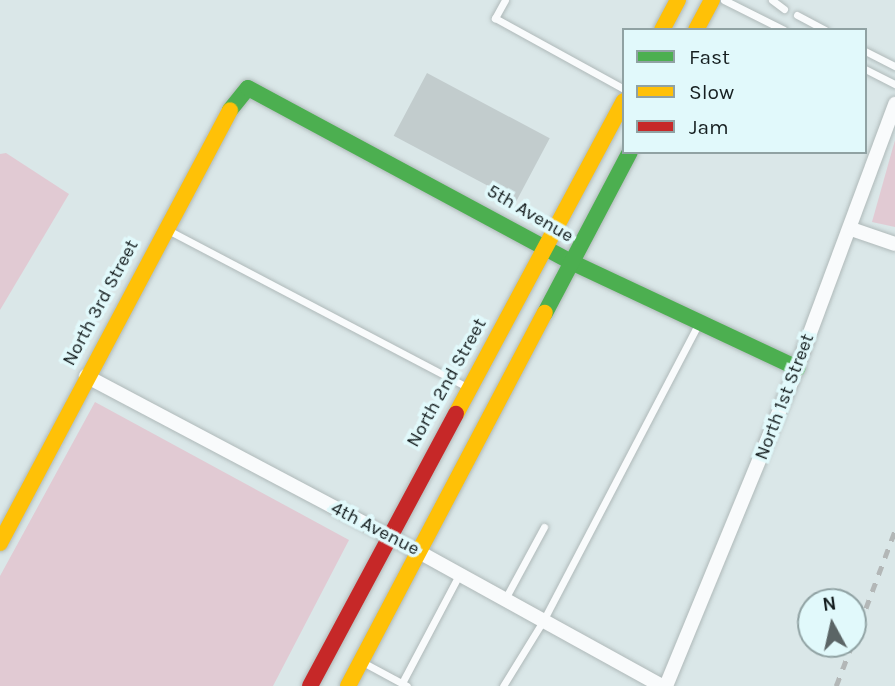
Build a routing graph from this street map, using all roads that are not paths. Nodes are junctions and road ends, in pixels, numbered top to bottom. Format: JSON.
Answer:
{"nodes":[{"id":1,"x":505,"y":0,"type":"edge"},
{"id":2,"x":678,"y":0,"type":"edge"},
{"id":3,"x":712,"y":0,"type":"edge"},
{"id":4,"x":724,"y":0,"type":"edge"},
{"id":5,"x":772,"y":0,"type":"edge"},
{"id":6,"x":783,"y":9,"type":"dead end"},
{"id":7,"x":797,"y":15,"type":"dead end"},
{"id":8,"x":663,"y":28,"type":"edge"},
{"id":9,"x":697,"y":28,"type":"edge"},
{"id":10,"x":780,"y":28,"type":"edge"},
{"id":11,"x":821,"y":28,"type":"edge"},
{"id":12,"x":867,"y":52,"type":"edge"},
{"id":13,"x":895,"y":66,"type":"edge"},
{"id":14,"x":867,"y":70,"type":"edge"},
{"id":15,"x":895,"y":84,"type":"edge"},
{"id":16,"x":248,"y":88,"type":"joint"},
{"id":17,"x":622,"y":88,"type":"edge"},
{"id":18,"x":895,"y":104,"type":"edge"},
{"id":19,"x":622,"y":105,"type":"edge"},
{"id":20,"x":629,"y":154,"type":"edge"},
{"id":21,"x":164,"y":228,"type":"junction"},
{"id":22,"x":851,"y":229,"type":"junction"},
{"id":23,"x":895,"y":244,"type":"edge"},
{"id":24,"x":546,"y":246,"type":"junction"},
{"id":25,"x":571,"y":262,"type":"junction"},
{"id":26,"x":701,"y":320,"type":"junction"},
{"id":27,"x":797,"y":368,"type":"junction"},
{"id":28,"x":86,"y":376,"type":"junction"},
{"id":29,"x":468,"y":388,"type":"junction"},
{"id":30,"x":544,"y":527,"type":"dead end"},
{"id":31,"x":388,"y":537,"type":"junction"},
{"id":32,"x":0,"y":543,"type":"edge"},
{"id":33,"x":419,"y":552,"type":"junction"},
{"id":34,"x":459,"y":575,"type":"junction"},
{"id":35,"x":505,"y":599,"type":"junction"},
{"id":36,"x":543,"y":621,"type":"junction"},
{"id":37,"x":361,"y":661,"type":"junction"},
{"id":38,"x":391,"y":677,"type":"junction"},
{"id":39,"x":405,"y":685,"type":"edge"},
{"id":40,"x":310,"y":686,"type":"edge"},
{"id":41,"x":348,"y":686,"type":"edge"},
{"id":42,"x":385,"y":686,"type":"edge"},
{"id":43,"x":503,"y":686,"type":"edge"},
{"id":44,"x":664,"y":686,"type":"edge"}],
"edges":[{"from":1,"to":17,"type":"lane"},
{"from":2,"to":8,"type":"main road"},
{"from":3,"to":9,"type":"main road"},
{"from":4,"to":10,"type":"lane"},
{"from":5,"to":6,"type":"lane"},
{"from":7,"to":11,"type":"lane"},
{"from":12,"to":13,"type":"lane"},
{"from":14,"to":15,"type":"lane"},
{"from":16,"to":21,"type":"main road","name":"North 3rd Street"},
{"from":16,"to":24,"type":"main road","name":"5th Avenue"},
{"from":18,"to":22,"type":"street","name":"North 1st Street"},
{"from":19,"to":24,"type":"main road","name":"North 2nd Street"},
{"from":20,"to":25,"type":"main road"},
{"from":21,"to":28,"type":"main road","name":"North 3rd Street"},
{"from":21,"to":29,"type":"lane"},
{"from":22,"to":23,"type":"street"},
{"from":22,"to":27,"type":"street","name":"North 1st Street"},
{"from":24,"to":25,"type":"main road","name":"5th Avenue"},
{"from":24,"to":29,"type":"main road","name":"North 2nd Street"},
{"from":25,"to":26,"type":"main road","name":"5th Avenue"},
{"from":25,"to":33,"type":"main road"},
{"from":26,"to":27,"type":"main road","name":"5th Avenue"},
{"from":26,"to":36,"type":"lane"},
{"from":27,"to":44,"type":"street","name":"North 1st Street"},
{"from":28,"to":31,"type":"street","name":"4th Avenue"},
{"from":28,"to":32,"type":"main road","name":"North 3rd Street"},
{"from":29,"to":31,"type":"main road","name":"North 2nd Street"},
{"from":30,"to":35,"type":"lane"},
{"from":31,"to":33,"type":"street","name":"4th Avenue"},
{"from":31,"to":40,"type":"main road","name":"North 2nd Street"},
{"from":33,"to":34,"type":"street","name":"4th Avenue"},
{"from":33,"to":37,"type":"main road"},
{"from":34,"to":35,"type":"street","name":"4th Avenue"},
{"from":34,"to":39,"type":"lane"},
{"from":35,"to":36,"type":"street","name":"4th Avenue"},
{"from":36,"to":43,"type":"lane"},
{"from":36,"to":44,"type":"street","name":"4th Avenue"},
{"from":37,"to":38,"type":"lane"},
{"from":37,"to":41,"type":"main road"},
{"from":38,"to":39,"type":"lane"},
{"from":38,"to":42,"type":"lane"}]}
